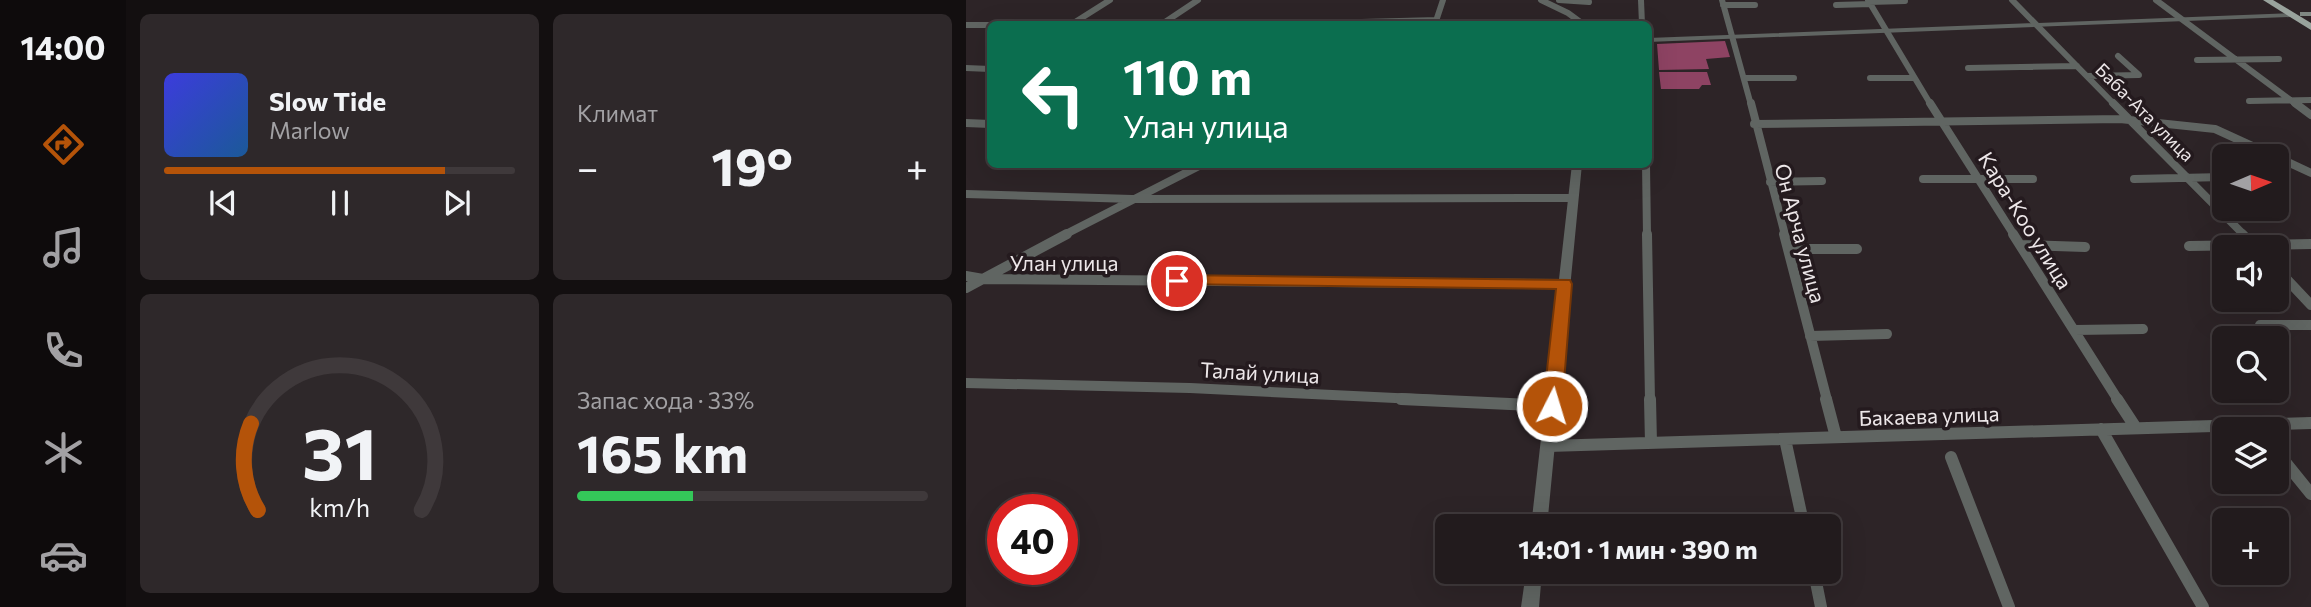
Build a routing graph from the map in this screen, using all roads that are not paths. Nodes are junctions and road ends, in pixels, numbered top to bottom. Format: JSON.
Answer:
{"nodes":[{"id":1,"x":1110,"y":0,"type":"edge"},
{"id":2,"x":1198,"y":0,"type":"edge"},
{"id":3,"x":1443,"y":0,"type":"edge"},
{"id":4,"x":1541,"y":0,"type":"edge"},
{"id":5,"x":1559,"y":0,"type":"edge"},
{"id":6,"x":1641,"y":0,"type":"edge"},
{"id":7,"x":2012,"y":0,"type":"edge"},
{"id":8,"x":2156,"y":0,"type":"edge"},
{"id":9,"x":2267,"y":0,"type":"edge"},
{"id":10,"x":2279,"y":0,"type":"edge"},
{"id":11,"x":1905,"y":1,"type":"edge"},
{"id":12,"x":1589,"y":2,"type":"dead end"},
{"id":13,"x":1723,"y":2,"type":"edge"},
{"id":14,"x":1869,"y":2,"type":"edge"},
{"id":15,"x":1755,"y":5,"type":"dead end"},
{"id":16,"x":1836,"y":5,"type":"dead end"},
{"id":17,"x":2291,"y":15,"type":"junction"},
{"id":18,"x":2308,"y":16,"type":"edge"},
{"id":19,"x":2184,"y":20,"type":"junction"},
{"id":20,"x":1077,"y":21,"type":"edge"},
{"id":21,"x":1166,"y":21,"type":"edge"},
{"id":22,"x":1436,"y":21,"type":"edge"},
{"id":23,"x":1578,"y":21,"type":"edge"},
{"id":24,"x":1642,"y":21,"type":"edge"},
{"id":25,"x":966,"y":24,"type":"edge"},
{"id":26,"x":2037,"y":25,"type":"junction"},
{"id":27,"x":987,"y":26,"type":"edge"},
{"id":28,"x":2311,"y":27,"type":"edge"},
{"id":29,"x":1886,"y":32,"type":"junction"},
{"id":30,"x":1732,"y":37,"type":"junction"},
{"id":31,"x":1652,"y":40,"type":"edge"},
{"id":32,"x":2118,"y":56,"type":"dead end"},
{"id":33,"x":2279,"y":59,"type":"dead end"},
{"id":34,"x":2197,"y":60,"type":"dead end"},
{"id":35,"x":2234,"y":60,"type":"junction"},
{"id":36,"x":2077,"y":66,"type":"junction"},
{"id":37,"x":966,"y":68,"type":"edge"},
{"id":38,"x":1968,"y":68,"type":"dead end"},
{"id":39,"x":987,"y":69,"type":"edge"},
{"id":40,"x":2087,"y":76,"type":"junction"},
{"id":41,"x":1744,"y":78,"type":"junction"},
{"id":42,"x":1794,"y":78,"type":"dead end"},
{"id":43,"x":1870,"y":78,"type":"dead end"},
{"id":44,"x":1914,"y":78,"type":"junction"},
{"id":45,"x":2290,"y":100,"type":"junction"},
{"id":46,"x":2311,"y":100,"type":"edge"},
{"id":47,"x":2249,"y":101,"type":"dead end"},
{"id":48,"x":2311,"y":115,"type":"edge"},
{"id":49,"x":2130,"y":120,"type":"junction"},
{"id":50,"x":1942,"y":121,"type":"junction"},
{"id":51,"x":966,"y":123,"type":"edge"},
{"id":52,"x":987,"y":124,"type":"edge"},
{"id":53,"x":1754,"y":124,"type":"junction"},
{"id":54,"x":2248,"y":144,"type":"edge"},
{"id":55,"x":2289,"y":163,"type":"edge"},
{"id":56,"x":1195,"y":168,"type":"edge"},
{"id":57,"x":1577,"y":168,"type":"edge"},
{"id":58,"x":1646,"y":168,"type":"edge"},
{"id":59,"x":2311,"y":173,"type":"edge"},
{"id":60,"x":1979,"y":178,"type":"junction"},
{"id":61,"x":2212,"y":178,"type":"edge"},
{"id":62,"x":1923,"y":179,"type":"dead end"},
{"id":63,"x":2034,"y":179,"type":"dead end"},
{"id":64,"x":2134,"y":179,"type":"dead end"},
{"id":65,"x":2189,"y":179,"type":"junction"},
{"id":66,"x":1822,"y":181,"type":"dead end"},
{"id":67,"x":1770,"y":182,"type":"junction"},
{"id":68,"x":966,"y":194,"type":"edge"},
{"id":69,"x":1573,"y":198,"type":"junction"},
{"id":70,"x":1132,"y":199,"type":"junction"},
{"id":71,"x":2243,"y":235,"type":"edge"},
{"id":72,"x":2311,"y":244,"type":"edge"},
{"id":73,"x":2022,"y":245,"type":"junction"},
{"id":74,"x":2289,"y":245,"type":"edge"},
{"id":75,"x":2189,"y":246,"type":"dead end"},
{"id":76,"x":2212,"y":246,"type":"edge"},
{"id":77,"x":2085,"y":247,"type":"dead end"},
{"id":78,"x":1788,"y":249,"type":"junction"},
{"id":79,"x":1857,"y":249,"type":"dead end"},
{"id":80,"x":966,"y":275,"type":"edge"},
{"id":81,"x":983,"y":279,"type":"junction"},
{"id":82,"x":2289,"y":282,"type":"edge"},
{"id":83,"x":1564,"y":284,"type":"junction"},
{"id":84,"x":966,"y":288,"type":"edge"},
{"id":85,"x":2311,"y":305,"type":"edge"},
{"id":86,"x":2260,"y":325,"type":"dead end"},
{"id":87,"x":2311,"y":325,"type":"edge"},
{"id":88,"x":2143,"y":329,"type":"dead end"},
{"id":89,"x":2075,"y":330,"type":"junction"},
{"id":90,"x":1886,"y":334,"type":"dead end"},
{"id":91,"x":1810,"y":336,"type":"junction"},
{"id":92,"x":966,"y":383,"type":"edge"},
{"id":93,"x":1552,"y":406,"type":"junction"},
{"id":94,"x":2311,"y":423,"type":"edge"},
{"id":95,"x":2289,"y":425,"type":"edge"},
{"id":96,"x":2212,"y":427,"type":"edge"},
{"id":97,"x":2136,"y":428,"type":"junction"},
{"id":98,"x":2101,"y":429,"type":"junction"},
{"id":99,"x":1836,"y":438,"type":"junction"},
{"id":100,"x":1785,"y":439,"type":"junction"},
{"id":101,"x":1651,"y":443,"type":"junction"},
{"id":102,"x":1548,"y":446,"type":"junction"},
{"id":103,"x":1951,"y":457,"type":"dead end"},
{"id":104,"x":2289,"y":467,"type":"edge"},
{"id":105,"x":2311,"y":494,"type":"edge"},
{"id":106,"x":1540,"y":514,"type":"edge"},
{"id":107,"x":1801,"y":514,"type":"edge"},
{"id":108,"x":1533,"y":584,"type":"edge"},
{"id":109,"x":1817,"y":584,"type":"edge"},
{"id":110,"x":1530,"y":607,"type":"edge"},
{"id":111,"x":1822,"y":607,"type":"edge"},
{"id":112,"x":2009,"y":607,"type":"edge"},
{"id":113,"x":2203,"y":607,"type":"edge"}],
"edges":[{"from":1,"to":20,"type":"street"},
{"from":2,"to":21,"type":"street"},
{"from":3,"to":22,"type":"street"},
{"from":4,"to":23,"type":"street"},
{"from":5,"to":12,"type":"street"},
{"from":6,"to":24,"type":"street"},
{"from":7,"to":26,"type":"street","name":"Баба-Ата улица"},
{"from":8,"to":19,"type":"street"},
{"from":9,"to":17,"type":"main road"},
{"from":10,"to":18,"type":"main road"},
{"from":11,"to":14,"type":"street"},
{"from":13,"to":15,"type":"street"},
{"from":13,"to":30,"type":"street","name":"Он Арча улица"},
{"from":14,"to":16,"type":"street"},
{"from":14,"to":29,"type":"street","name":"Кара-Коо улица"},
{"from":17,"to":18,"type":"main road"},
{"from":17,"to":19,"type":"street"},
{"from":17,"to":28,"type":"main road"},
{"from":19,"to":26,"type":"street"},
{"from":19,"to":35,"type":"street"},
{"from":25,"to":27,"type":"street"},
{"from":26,"to":29,"type":"street"},
{"from":26,"to":36,"type":"street","name":"Баба-Ата улица"},
{"from":29,"to":30,"type":"street"},
{"from":29,"to":44,"type":"street","name":"Кара-Коо улица"},
{"from":30,"to":31,"type":"street"},
{"from":30,"to":41,"type":"street","name":"Он Арча улица"},
{"from":32,"to":40,"type":"street"},
{"from":33,"to":35,"type":"street"},
{"from":34,"to":35,"type":"street"},
{"from":35,"to":45,"type":"street"},
{"from":36,"to":38,"type":"street"},
{"from":36,"to":40,"type":"street","name":"Баба-Ата улица"},
{"from":37,"to":39,"type":"street"},
{"from":40,"to":49,"type":"street","name":"Баба-Ата улица"},
{"from":41,"to":42,"type":"street"},
{"from":41,"to":53,"type":"street","name":"Он Арча улица"},
{"from":43,"to":44,"type":"street"},
{"from":44,"to":50,"type":"street","name":"Кара-Коо улица"},
{"from":45,"to":46,"type":"street"},
{"from":45,"to":47,"type":"street"},
{"from":45,"to":48,"type":"street"},
{"from":49,"to":50,"type":"street"},
{"from":49,"to":54,"type":"street"},
{"from":49,"to":65,"type":"street","name":"Баба-Ата улица"},
{"from":50,"to":53,"type":"street"},
{"from":50,"to":60,"type":"street","name":"Кара-Коо улица"},
{"from":51,"to":52,"type":"street"},
{"from":53,"to":67,"type":"street","name":"Он Арча улица"},
{"from":55,"to":59,"type":"street"},
{"from":56,"to":70,"type":"street"},
{"from":57,"to":69,"type":"street"},
{"from":58,"to":101,"type":"street"},
{"from":60,"to":62,"type":"street"},
{"from":60,"to":63,"type":"street"},
{"from":60,"to":73,"type":"street","name":"Кара-Коо улица"},
{"from":61,"to":65,"type":"street"},
{"from":64,"to":65,"type":"street"},
{"from":65,"to":71,"type":"street","name":"Баба-Ата улица"},
{"from":66,"to":67,"type":"street"},
{"from":67,"to":78,"type":"street","name":"Он Арча улица"},
{"from":68,"to":70,"type":"street"},
{"from":69,"to":70,"type":"street"},
{"from":69,"to":83,"type":"street"},
{"from":70,"to":81,"type":"street"},
{"from":72,"to":74,"type":"street"},
{"from":73,"to":77,"type":"street"},
{"from":73,"to":89,"type":"street","name":"Кара-Коо улица"},
{"from":75,"to":76,"type":"street"},
{"from":78,"to":79,"type":"street"},
{"from":78,"to":91,"type":"street","name":"Он Арча улица"},
{"from":80,"to":81,"type":"street","name":"Улан улица"},
{"from":81,"to":83,"type":"street","name":"Улан улица"},
{"from":81,"to":84,"type":"street"},
{"from":82,"to":85,"type":"street"},
{"from":83,"to":93,"type":"street"},
{"from":86,"to":87,"type":"street"},
{"from":88,"to":89,"type":"street"},
{"from":89,"to":97,"type":"street","name":"Кара-Коо улица"},
{"from":90,"to":91,"type":"street"},
{"from":91,"to":99,"type":"street","name":"Он Арча улица"},
{"from":92,"to":93,"type":"street","name":"Талай улица"},
{"from":93,"to":102,"type":"street"},
{"from":94,"to":95,"type":"street","name":"Бакаева улица"},
{"from":96,"to":97,"type":"street","name":"Бакаева улица"},
{"from":97,"to":98,"type":"street","name":"Бакаева улица"},
{"from":98,"to":99,"type":"street","name":"Бакаева улица"},
{"from":98,"to":113,"type":"street"},
{"from":99,"to":100,"type":"street","name":"Бакаева улица"},
{"from":100,"to":101,"type":"street","name":"Бакаева улица"},
{"from":100,"to":107,"type":"street"},
{"from":101,"to":102,"type":"street","name":"Бакаева улица"},
{"from":102,"to":106,"type":"street"},
{"from":103,"to":112,"type":"street"},
{"from":104,"to":105,"type":"street"},
{"from":108,"to":110,"type":"street"},
{"from":109,"to":111,"type":"street"}]}
